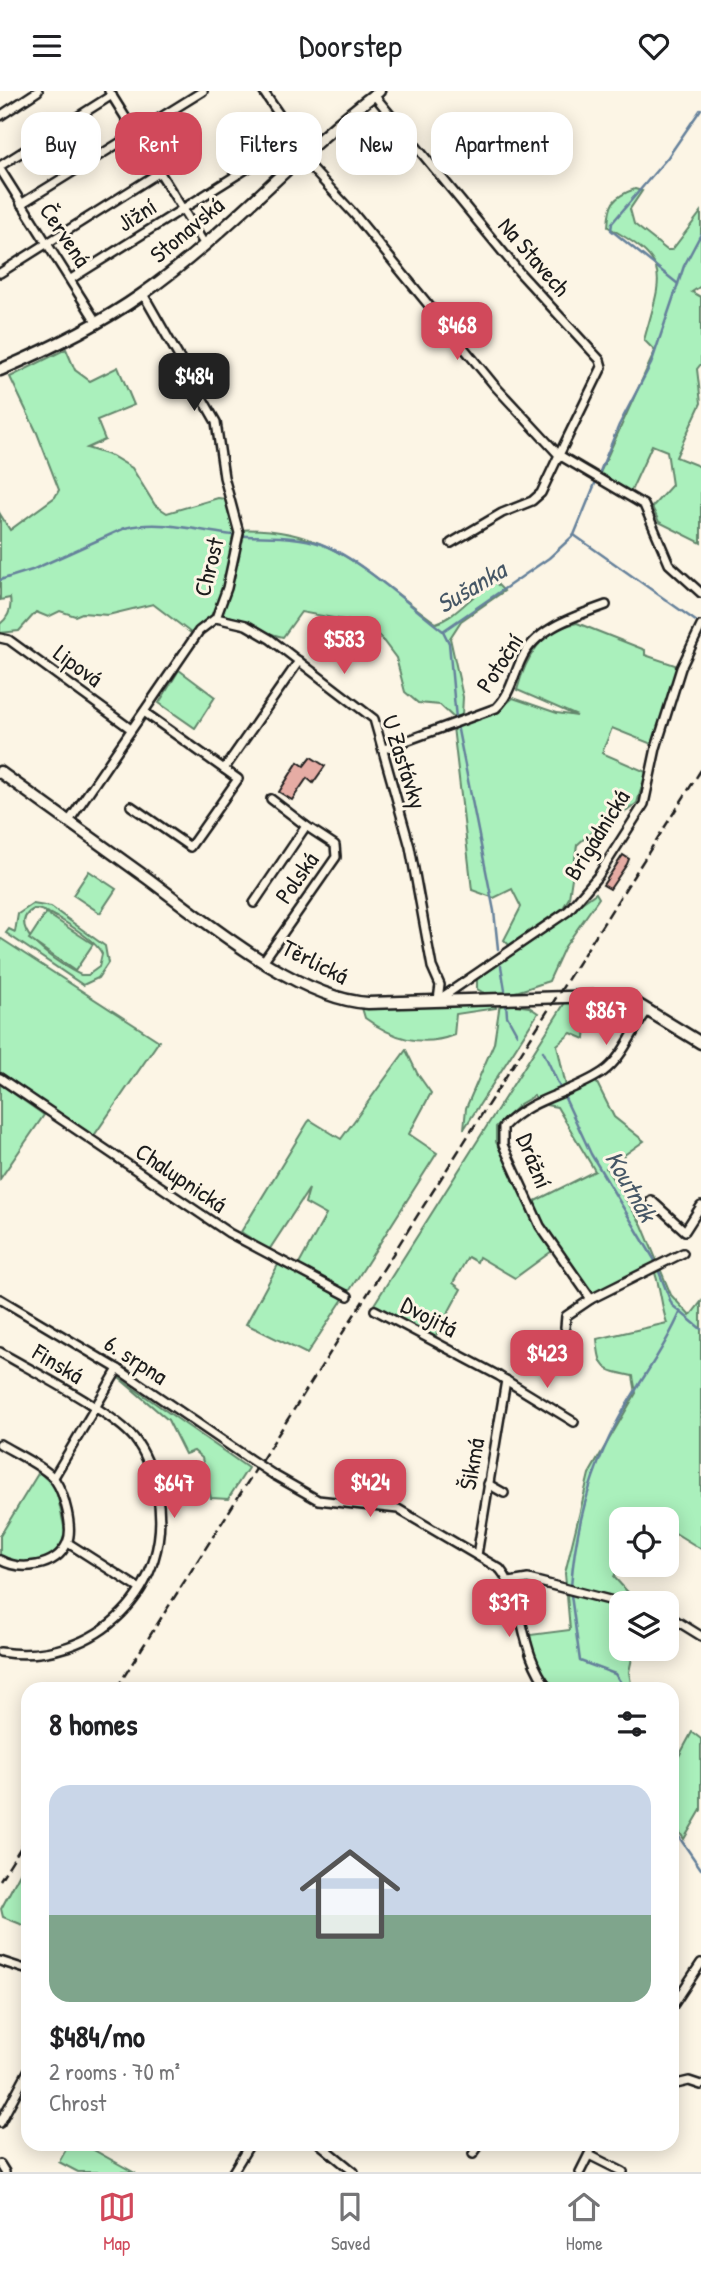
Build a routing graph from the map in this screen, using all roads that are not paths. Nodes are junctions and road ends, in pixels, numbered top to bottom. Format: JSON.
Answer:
{"nodes":[{"id":1,"x":38,"y":91,"type":"edge"},
{"id":2,"x":202,"y":91,"type":"edge"},
{"id":3,"x":263,"y":91,"type":"edge"},
{"id":4,"x":111,"y":93,"type":"edge"},
{"id":5,"x":376,"y":93,"type":"edge"},
{"id":6,"x":122,"y":112,"type":"edge"},
{"id":7,"x":168,"y":112,"type":"edge"},
{"id":8,"x":277,"y":112,"type":"edge"},
{"id":9,"x":0,"y":115,"type":"edge"},
{"id":10,"x":322,"y":140,"type":"edge"},
{"id":11,"x":115,"y":145,"type":"edge"},
{"id":12,"x":0,"y":168,"type":"edge"},
{"id":13,"x":155,"y":175,"type":"edge"},
{"id":14,"x":162,"y":175,"type":"edge"},
{"id":15,"x":237,"y":175,"type":"edge"},
{"id":16,"x":283,"y":175,"type":"edge"},
{"id":17,"x":320,"y":175,"type":"edge"},
{"id":18,"x":21,"y":204,"type":"junction"},
{"id":19,"x":183,"y":209,"type":"junction"},
{"id":20,"x":47,"y":242,"type":"junction"},
{"id":21,"x":205,"y":245,"type":"junction"},
{"id":22,"x":0,"y":273,"type":"edge"},
{"id":23,"x":71,"y":279,"type":"junction"},
{"id":24,"x":143,"y":294,"type":"junction"},
{"id":25,"x":97,"y":323,"type":"junction"},
{"id":26,"x":0,"y":370,"type":"edge"},
{"id":27,"x":559,"y":455,"type":"junction"},
{"id":28,"x":451,"y":543,"type":"dead end"},
{"id":29,"x":701,"y":593,"type":"edge"},
{"id":30,"x":606,"y":605,"type":"dead end"},
{"id":31,"x":216,"y":618,"type":"junction"},
{"id":32,"x":701,"y":626,"type":"edge"},
{"id":33,"x":0,"y":638,"type":"edge"},
{"id":34,"x":299,"y":661,"type":"junction"},
{"id":35,"x":144,"y":712,"type":"junction"},
{"id":36,"x":131,"y":729,"type":"junction"},
{"id":37,"x":384,"y":749,"type":"junction"},
{"id":38,"x":224,"y":769,"type":"junction"},
{"id":39,"x":0,"y":772,"type":"edge"},
{"id":40,"x":271,"y":799,"type":"dead end"},
{"id":41,"x":131,"y":806,"type":"dead end"},
{"id":42,"x":69,"y":821,"type":"junction"},
{"id":43,"x":306,"y":826,"type":"junction"},
{"id":44,"x":254,"y":903,"type":"dead end"},
{"id":45,"x":264,"y":960,"type":"junction"},
{"id":46,"x":438,"y":1000,"type":"junction"},
{"id":47,"x":648,"y":1010,"type":"junction"},
{"id":48,"x":701,"y":1043,"type":"edge"},
{"id":49,"x":0,"y":1078,"type":"edge"},
{"id":50,"x":651,"y":1200,"type":"dead end"},
{"id":51,"x":701,"y":1206,"type":"edge"},
{"id":52,"x":683,"y":1253,"type":"dead end"},
{"id":53,"x":348,"y":1296,"type":"dead end"},
{"id":54,"x":0,"y":1299,"type":"edge"},
{"id":55,"x":591,"y":1299,"type":"junction"},
{"id":56,"x":375,"y":1310,"type":"dead end"},
{"id":57,"x":565,"y":1327,"type":"dead end"},
{"id":58,"x":0,"y":1352,"type":"edge"},
{"id":59,"x":118,"y":1369,"type":"junction"},
{"id":60,"x":506,"y":1380,"type":"junction"},
{"id":61,"x":96,"y":1410,"type":"junction"},
{"id":62,"x":574,"y":1422,"type":"dead end"},
{"id":63,"x":0,"y":1444,"type":"edge"},
{"id":64,"x":54,"y":1477,"type":"junction"},
{"id":65,"x":488,"y":1484,"type":"junction"},
{"id":66,"x":504,"y":1493,"type":"dead end"},
{"id":67,"x":68,"y":1543,"type":"junction"},
{"id":68,"x":477,"y":1555,"type":"junction"},
{"id":69,"x":1,"y":1563,"type":"edge"},
{"id":70,"x":510,"y":1582,"type":"junction"},
{"id":71,"x":140,"y":1589,"type":"junction"},
{"id":72,"x":609,"y":1600,"type":"edge"},
{"id":73,"x":679,"y":1622,"type":"edge"},
{"id":74,"x":701,"y":1636,"type":"edge"},
{"id":75,"x":0,"y":1652,"type":"edge"},
{"id":76,"x":545,"y":1682,"type":"edge"},
{"id":77,"x":0,"y":1961,"type":"edge"},
{"id":78,"x":701,"y":1963,"type":"edge"},
{"id":79,"x":21,"y":1968,"type":"edge"},
{"id":80,"x":679,"y":1996,"type":"edge"},
{"id":81,"x":679,"y":2083,"type":"edge"},
{"id":82,"x":21,"y":2084,"type":"edge"},
{"id":83,"x":701,"y":2085,"type":"edge"},
{"id":84,"x":0,"y":2123,"type":"edge"},
{"id":85,"x":246,"y":2151,"type":"edge"},
{"id":86,"x":328,"y":2151,"type":"edge"},
{"id":87,"x":475,"y":2151,"type":"edge"},
{"id":88,"x":591,"y":2151,"type":"edge"},
{"id":89,"x":473,"y":2154,"type":"dead end"},
{"id":90,"x":589,"y":2155,"type":"junction"},
{"id":91,"x":0,"y":2164,"type":"edge"},
{"id":92,"x":5,"y":2172,"type":"edge"},
{"id":93,"x":233,"y":2172,"type":"edge"},
{"id":94,"x":354,"y":2172,"type":"edge"},
{"id":95,"x":580,"y":2172,"type":"edge"},
{"id":96,"x":623,"y":2172,"type":"edge"}],
"edges":[{"from":1,"to":9,"type":"street"},
{"from":2,"to":7,"type":"street"},
{"from":3,"to":8,"type":"street"},
{"from":4,"to":6,"type":"street"},
{"from":4,"to":12,"type":"street"},
{"from":5,"to":10,"type":"main road","name":"Stonavská"},
{"from":5,"to":27,"type":"street","name":"Na Stavech"},
{"from":11,"to":18,"type":"street"},
{"from":12,"to":18,"type":"street","name":"Červená"},
{"from":13,"to":20,"type":"street"},
{"from":14,"to":19,"type":"street"},
{"from":15,"to":19,"type":"street","name":"Jižní"},
{"from":16,"to":21,"type":"main road","name":"Stonavská"},
{"from":17,"to":27,"type":"street"},
{"from":18,"to":20,"type":"street","name":"Červená"},
{"from":19,"to":21,"type":"street"},
{"from":19,"to":23,"type":"street","name":"Jižní"},
{"from":20,"to":22,"type":"street"},
{"from":20,"to":23,"type":"street","name":"Červená"},
{"from":21,"to":24,"type":"main road","name":"Stonavská"},
{"from":23,"to":25,"type":"street","name":"Červená"},
{"from":24,"to":25,"type":"main road","name":"Stonavská"},
{"from":24,"to":31,"type":"street","name":"Chrost"},
{"from":25,"to":26,"type":"main road","name":"Stonavská"},
{"from":27,"to":28,"type":"street"},
{"from":27,"to":29,"type":"street"},
{"from":30,"to":37,"type":"street","name":"Potoční"},
{"from":31,"to":34,"type":"street","name":"U Zastávky"},
{"from":31,"to":35,"type":"street","name":"Chrost"},
{"from":32,"to":46,"type":"street","name":"Brigádnická"},
{"from":33,"to":36,"type":"street","name":"Lipová"},
{"from":34,"to":37,"type":"street","name":"U Zastávky"},
{"from":34,"to":38,"type":"street"},
{"from":35,"to":36,"type":"street","name":"Chrost"},
{"from":35,"to":38,"type":"street"},
{"from":36,"to":42,"type":"street","name":"Chrost"},
{"from":37,"to":46,"type":"street","name":"U Zastávky"},
{"from":38,"to":41,"type":"street"},
{"from":39,"to":42,"type":"main road","name":"Těrlická"},
{"from":40,"to":43,"type":"street"},
{"from":42,"to":45,"type":"main road","name":"Těrlická"},
{"from":43,"to":44,"type":"street"},
{"from":43,"to":45,"type":"street","name":"Polská"},
{"from":45,"to":46,"type":"main road","name":"Těrlická"},
{"from":46,"to":47,"type":"main road","name":"Těrlická"},
{"from":47,"to":48,"type":"main road","name":"Těrlická"},
{"from":47,"to":55,"type":"street","name":"Drážní"},
{"from":49,"to":53,"type":"street","name":"Chalupnická"},
{"from":50,"to":51,"type":"street"},
{"from":52,"to":55,"type":"street"},
{"from":54,"to":59,"type":"street","name":"6. srpna"},
{"from":55,"to":57,"type":"street"},
{"from":56,"to":60,"type":"street","name":"Dvojitá"},
{"from":58,"to":61,"type":"street","name":"Finská"},
{"from":59,"to":61,"type":"street","name":"Finská"},
{"from":59,"to":68,"type":"street","name":"6. srpna","bridge":true},
{"from":60,"to":62,"type":"street","name":"Dvojitá"},
{"from":60,"to":65,"type":"street","name":"Šikmá"},
{"from":61,"to":64,"type":"street","name":"Finská"},
{"from":61,"to":71,"type":"street","name":"Finská"},
{"from":63,"to":64,"type":"street"},
{"from":64,"to":67,"type":"street"},
{"from":65,"to":66,"type":"street"},
{"from":65,"to":68,"type":"street","name":"Šikmá"},
{"from":67,"to":69,"type":"street"},
{"from":67,"to":71,"type":"street"},
{"from":68,"to":70,"type":"street"},
{"from":70,"to":72,"type":"street"},
{"from":70,"to":76,"type":"street"},
{"from":71,"to":75,"type":"street","name":"Finská"},
{"from":73,"to":74,"type":"street"},
{"from":77,"to":79,"type":"street"},
{"from":78,"to":80,"type":"street"},
{"from":81,"to":83,"type":"street"},
{"from":82,"to":84,"type":"street"},
{"from":85,"to":93,"type":"street"},
{"from":86,"to":94,"type":"street"},
{"from":87,"to":89,"type":"street"},
{"from":88,"to":90,"type":"street"},
{"from":90,"to":95,"type":"street"},
{"from":90,"to":96,"type":"street"},
{"from":91,"to":92,"type":"street"}]}
